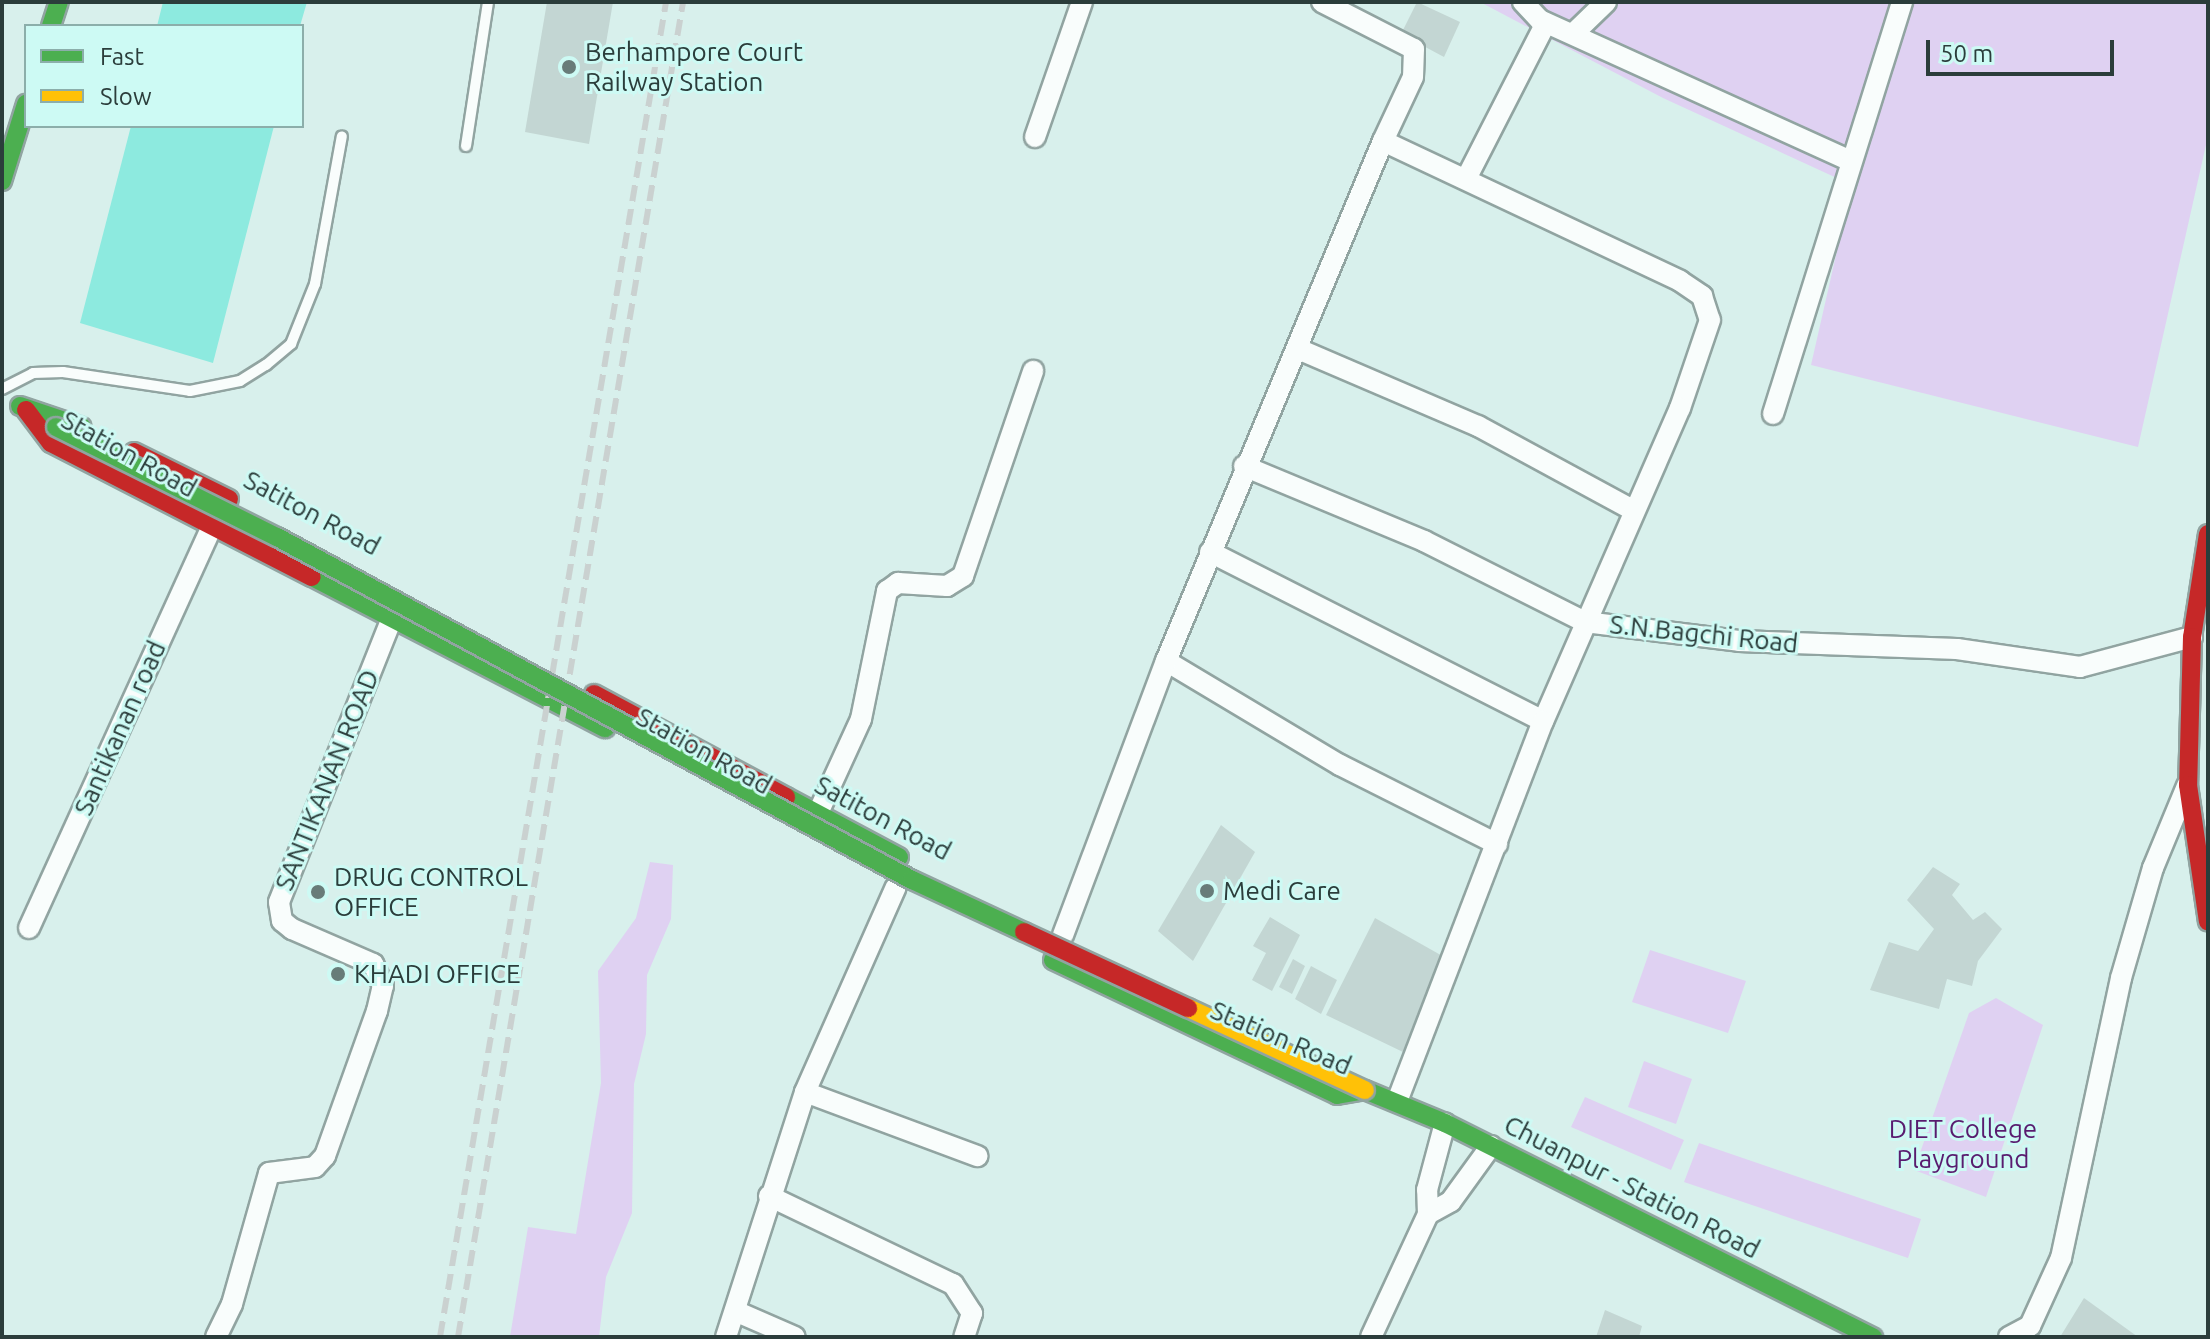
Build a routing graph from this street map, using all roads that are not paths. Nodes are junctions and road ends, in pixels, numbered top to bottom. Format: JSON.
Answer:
{"nodes":[{"id":1,"x":59,"y":2,"type":"edge"},
{"id":2,"x":488,"y":2,"type":"edge"},
{"id":3,"x":1082,"y":2,"type":"edge"},
{"id":4,"x":1322,"y":2,"type":"edge"},
{"id":5,"x":1523,"y":2,"type":"edge"},
{"id":6,"x":1606,"y":2,"type":"edge"},
{"id":7,"x":1902,"y":2,"type":"edge"},
{"id":8,"x":1546,"y":23,"type":"junction"},
{"id":9,"x":52,"y":24,"type":"edge"},
{"id":10,"x":1573,"y":34,"type":"junction"},
{"id":11,"x":24,"y":110,"type":"edge"},
{"id":12,"x":342,"y":136,"type":"dead end"},
{"id":13,"x":1035,"y":137,"type":"dead end"},
{"id":14,"x":1383,"y":141,"type":"junction"},
{"id":15,"x":466,"y":146,"type":"dead end"},
{"id":16,"x":1849,"y":160,"type":"junction"},
{"id":17,"x":1466,"y":179,"type":"junction"},
{"id":18,"x":2,"y":181,"type":"edge"},
{"id":19,"x":1298,"y":349,"type":"junction"},
{"id":20,"x":1033,"y":371,"type":"dead end"},
{"id":21,"x":2,"y":389,"type":"edge"},
{"id":22,"x":2,"y":396,"type":"edge"},
{"id":23,"x":23,"y":408,"type":"junction"},
{"id":24,"x":1773,"y":414,"type":"dead end"},
{"id":25,"x":80,"y":426,"type":"joint"},
{"id":26,"x":1244,"y":466,"type":"junction"},
{"id":27,"x":1631,"y":509,"type":"junction"},
{"id":28,"x":211,"y":528,"type":"junction"},
{"id":29,"x":2208,"y":534,"type":"edge"},
{"id":30,"x":1210,"y":552,"type":"junction"},
{"id":31,"x":392,"y":618,"type":"junction"},
{"id":32,"x":1585,"y":622,"type":"junction"},
{"id":33,"x":2192,"y":637,"type":"junction"},
{"id":34,"x":1166,"y":661,"type":"junction"},
{"id":35,"x":1543,"y":721,"type":"junction"},
{"id":36,"x":2188,"y":785,"type":"junction"},
{"id":37,"x":818,"y":813,"type":"junction"},
{"id":38,"x":2200,"y":822,"type":"edge"},
{"id":39,"x":1497,"y":844,"type":"junction"},
{"id":40,"x":896,"y":887,"type":"junction"},
{"id":41,"x":2208,"y":922,"type":"edge"},
{"id":42,"x":29,"y":928,"type":"dead end"},
{"id":43,"x":1063,"y":935,"type":"junction"},
{"id":44,"x":1365,"y":1090,"type":"junction"},
{"id":45,"x":805,"y":1092,"type":"junction"},
{"id":46,"x":1397,"y":1101,"type":"junction"},
{"id":47,"x":1445,"y":1123,"type":"junction"},
{"id":48,"x":1491,"y":1146,"type":"junction"},
{"id":49,"x":977,"y":1156,"type":"dead end"},
{"id":50,"x":769,"y":1196,"type":"junction"},
{"id":51,"x":1428,"y":1214,"type":"junction"},
{"id":52,"x":735,"y":1311,"type":"junction"},
{"id":53,"x":2027,"y":1331,"type":"edge"},
{"id":54,"x":216,"y":1337,"type":"edge"},
{"id":55,"x":726,"y":1337,"type":"edge"},
{"id":56,"x":795,"y":1337,"type":"edge"},
{"id":57,"x":964,"y":1337,"type":"edge"},
{"id":58,"x":1371,"y":1337,"type":"edge"},
{"id":59,"x":1873,"y":1337,"type":"edge"},
{"id":60,"x":2009,"y":1337,"type":"edge"}],
"edges":[{"from":1,"to":9,"type":"street"},
{"from":2,"to":15,"type":"lane"},
{"from":3,"to":13,"type":"street"},
{"from":4,"to":14,"type":"street"},
{"from":5,"to":8,"type":"street"},
{"from":6,"to":10,"type":"street"},
{"from":7,"to":16,"type":"street"},
{"from":8,"to":10,"type":"street"},
{"from":8,"to":17,"type":"street"},
{"from":10,"to":16,"type":"street"},
{"from":11,"to":18,"type":"street"},
{"from":12,"to":21,"type":"lane"},
{"from":14,"to":17,"type":"street"},
{"from":14,"to":19,"type":"street"},
{"from":16,"to":24,"type":"street"},
{"from":17,"to":27,"type":"street"},
{"from":19,"to":26,"type":"street"},
{"from":19,"to":27,"type":"street"},
{"from":20,"to":37,"type":"street"},
{"from":22,"to":23,"type":"street","name":"Station Road"},
{"from":23,"to":25,"type":"street","name":"Station Road"},
{"from":23,"to":28,"type":"street","name":"Station Road"},
{"from":23,"to":44,"type":"street","name":"Station Road","bridge":true},
{"from":25,"to":37,"type":"street","name":"Satiton Road"},
{"from":26,"to":30,"type":"street"},
{"from":26,"to":32,"type":"street","name":"S.N.Bagchi Road"},
{"from":27,"to":32,"type":"street"},
{"from":28,"to":31,"type":"street","name":"Station Road"},
{"from":28,"to":42,"type":"street","name":"Santikanan road"},
{"from":29,"to":33,"type":"street"},
{"from":30,"to":34,"type":"street"},
{"from":30,"to":35,"type":"street"},
{"from":31,"to":40,"type":"street","name":"Station Road"},
{"from":31,"to":54,"type":"street","name":"SANTIKANAN ROAD"},
{"from":32,"to":33,"type":"street","name":"S.N.Bagchi Road"},
{"from":32,"to":35,"type":"street"},
{"from":33,"to":36,"type":"street"},
{"from":34,"to":39,"type":"street"},
{"from":34,"to":43,"type":"street"},
{"from":35,"to":39,"type":"street"},
{"from":36,"to":38,"type":"street"},
{"from":36,"to":53,"type":"street"},
{"from":37,"to":43,"type":"street","name":"Satiton Road"},
{"from":38,"to":41,"type":"street"},
{"from":39,"to":46,"type":"street"},
{"from":40,"to":44,"type":"street","name":"Station Road"},
{"from":40,"to":45,"type":"street"},
{"from":43,"to":44,"type":"street","name":"Satiton Road"},
{"from":44,"to":46,"type":"street","name":"Chuanpur - Station Road"},
{"from":45,"to":49,"type":"street"},
{"from":45,"to":50,"type":"street"},
{"from":46,"to":47,"type":"street","name":"Chuanpur - Station Road"},
{"from":47,"to":48,"type":"street","name":"Chuanpur - Station Road"},
{"from":47,"to":51,"type":"street"},
{"from":48,"to":51,"type":"street"},
{"from":48,"to":59,"type":"street","name":"Chuanpur - Station Road"},
{"from":50,"to":52,"type":"street"},
{"from":50,"to":57,"type":"street"},
{"from":51,"to":58,"type":"street"},
{"from":52,"to":55,"type":"street"},
{"from":52,"to":56,"type":"street"},
{"from":53,"to":60,"type":"street"}]}
